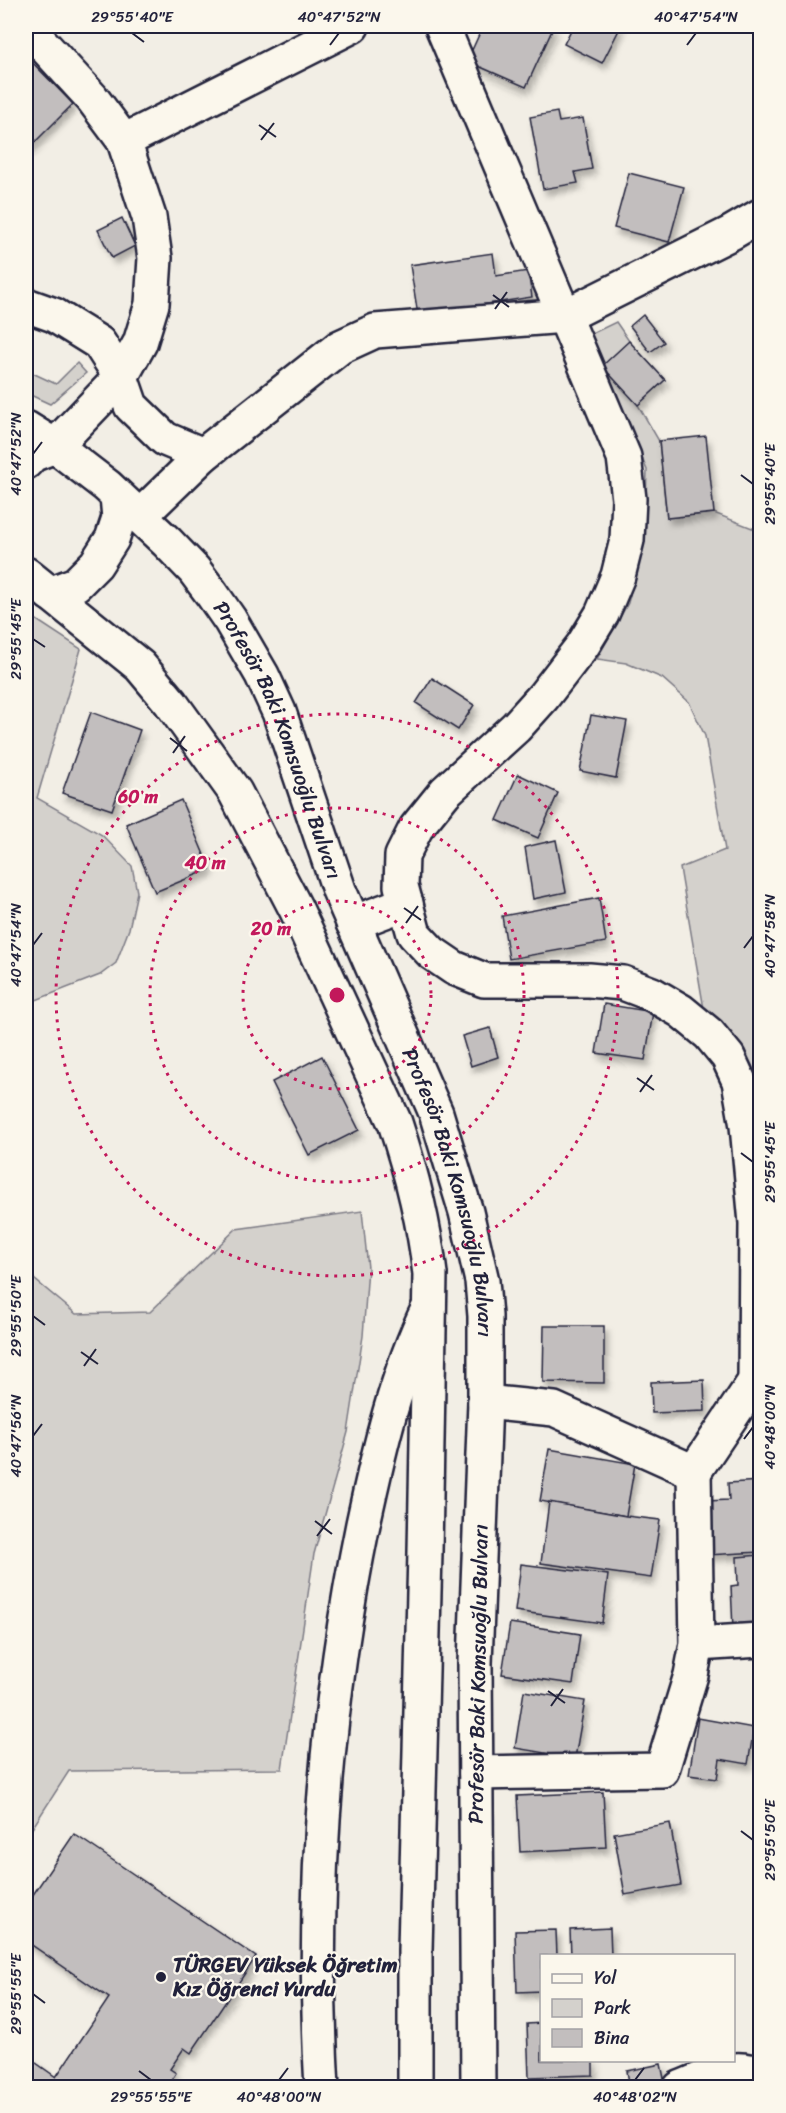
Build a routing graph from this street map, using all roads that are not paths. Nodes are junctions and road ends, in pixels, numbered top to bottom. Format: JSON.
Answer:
{"nodes":[{"id":1,"x":26,"y":26,"type":"edge"},
{"id":2,"x":352,"y":26,"type":"edge"},
{"id":3,"x":442,"y":26,"type":"edge"},
{"id":4,"x":124,"y":141,"type":"junction"},
{"id":5,"x":760,"y":216,"type":"edge"},
{"id":6,"x":26,"y":305,"type":"edge"},
{"id":7,"x":565,"y":316,"type":"junction"},
{"id":8,"x":121,"y":377,"type":"junction"},
{"id":9,"x":26,"y":428,"type":"edge"},
{"id":10,"x":55,"y":446,"type":"junction"},
{"id":11,"x":203,"y":455,"type":"junction"},
{"id":12,"x":26,"y":462,"type":"edge"},
{"id":13,"x":129,"y":506,"type":"junction"},
{"id":14,"x":38,"y":584,"type":"edge"},
{"id":15,"x":406,"y":903,"type":"junction"},
{"id":16,"x":353,"y":923,"type":"junction"},
{"id":17,"x":429,"y":1307,"type":"junction"},
{"id":18,"x":758,"y":1382,"type":"edge"},
{"id":19,"x":485,"y":1402,"type":"junction"},
{"id":20,"x":694,"y":1472,"type":"junction"},
{"id":21,"x":760,"y":1640,"type":"edge"},
{"id":22,"x":697,"y":1644,"type":"junction"},
{"id":23,"x":476,"y":1773,"type":"junction"},
{"id":24,"x":760,"y":2075,"type":"edge"},
{"id":25,"x":322,"y":2088,"type":"edge"},
{"id":26,"x":415,"y":2088,"type":"edge"},
{"id":27,"x":478,"y":2088,"type":"edge"},
{"id":28,"x":680,"y":2088,"type":"edge"}],
"edges":[{"from":1,"to":4,"type":"street"},
{"from":2,"to":4,"type":"street"},
{"from":3,"to":7,"type":"street"},
{"from":4,"to":8,"type":"street"},
{"from":5,"to":7,"type":"street"},
{"from":6,"to":8,"type":"street"},
{"from":7,"to":11,"type":"street"},
{"from":7,"to":15,"type":"street"},
{"from":8,"to":10,"type":"street"},
{"from":8,"to":11,"type":"street"},
{"from":9,"to":10,"type":"street","name":"Profesör Baki Komsuoğlu Bulvarı"},
{"from":10,"to":12,"type":"street"},
{"from":10,"to":13,"type":"street","name":"Profesör Baki Komsuoğlu Bulvarı"},
{"from":11,"to":13,"type":"street"},
{"from":13,"to":14,"type":"street"},
{"from":13,"to":16,"type":"street","name":"Profesör Baki Komsuoğlu Bulvarı"},
{"from":14,"to":17,"type":"street","name":"Profesör Baki Komsuoğlu Bulvarı"},
{"from":15,"to":16,"type":"street"},
{"from":15,"to":18,"type":"street"},
{"from":16,"to":19,"type":"street","name":"Profesör Baki Komsuoğlu Bulvarı"},
{"from":17,"to":25,"type":"street"},
{"from":17,"to":26,"type":"street","name":"Profesör Baki Komsuoğlu Bulvarı"},
{"from":18,"to":20,"type":"street"},
{"from":19,"to":20,"type":"street"},
{"from":19,"to":23,"type":"street","name":"Profesör Baki Komsuoğlu Bulvarı"},
{"from":20,"to":22,"type":"street"},
{"from":21,"to":22,"type":"street"},
{"from":22,"to":23,"type":"street"},
{"from":23,"to":27,"type":"street","name":"Profesör Baki Komsuoğlu Bulvarı"},
{"from":24,"to":28,"type":"street"}]}
